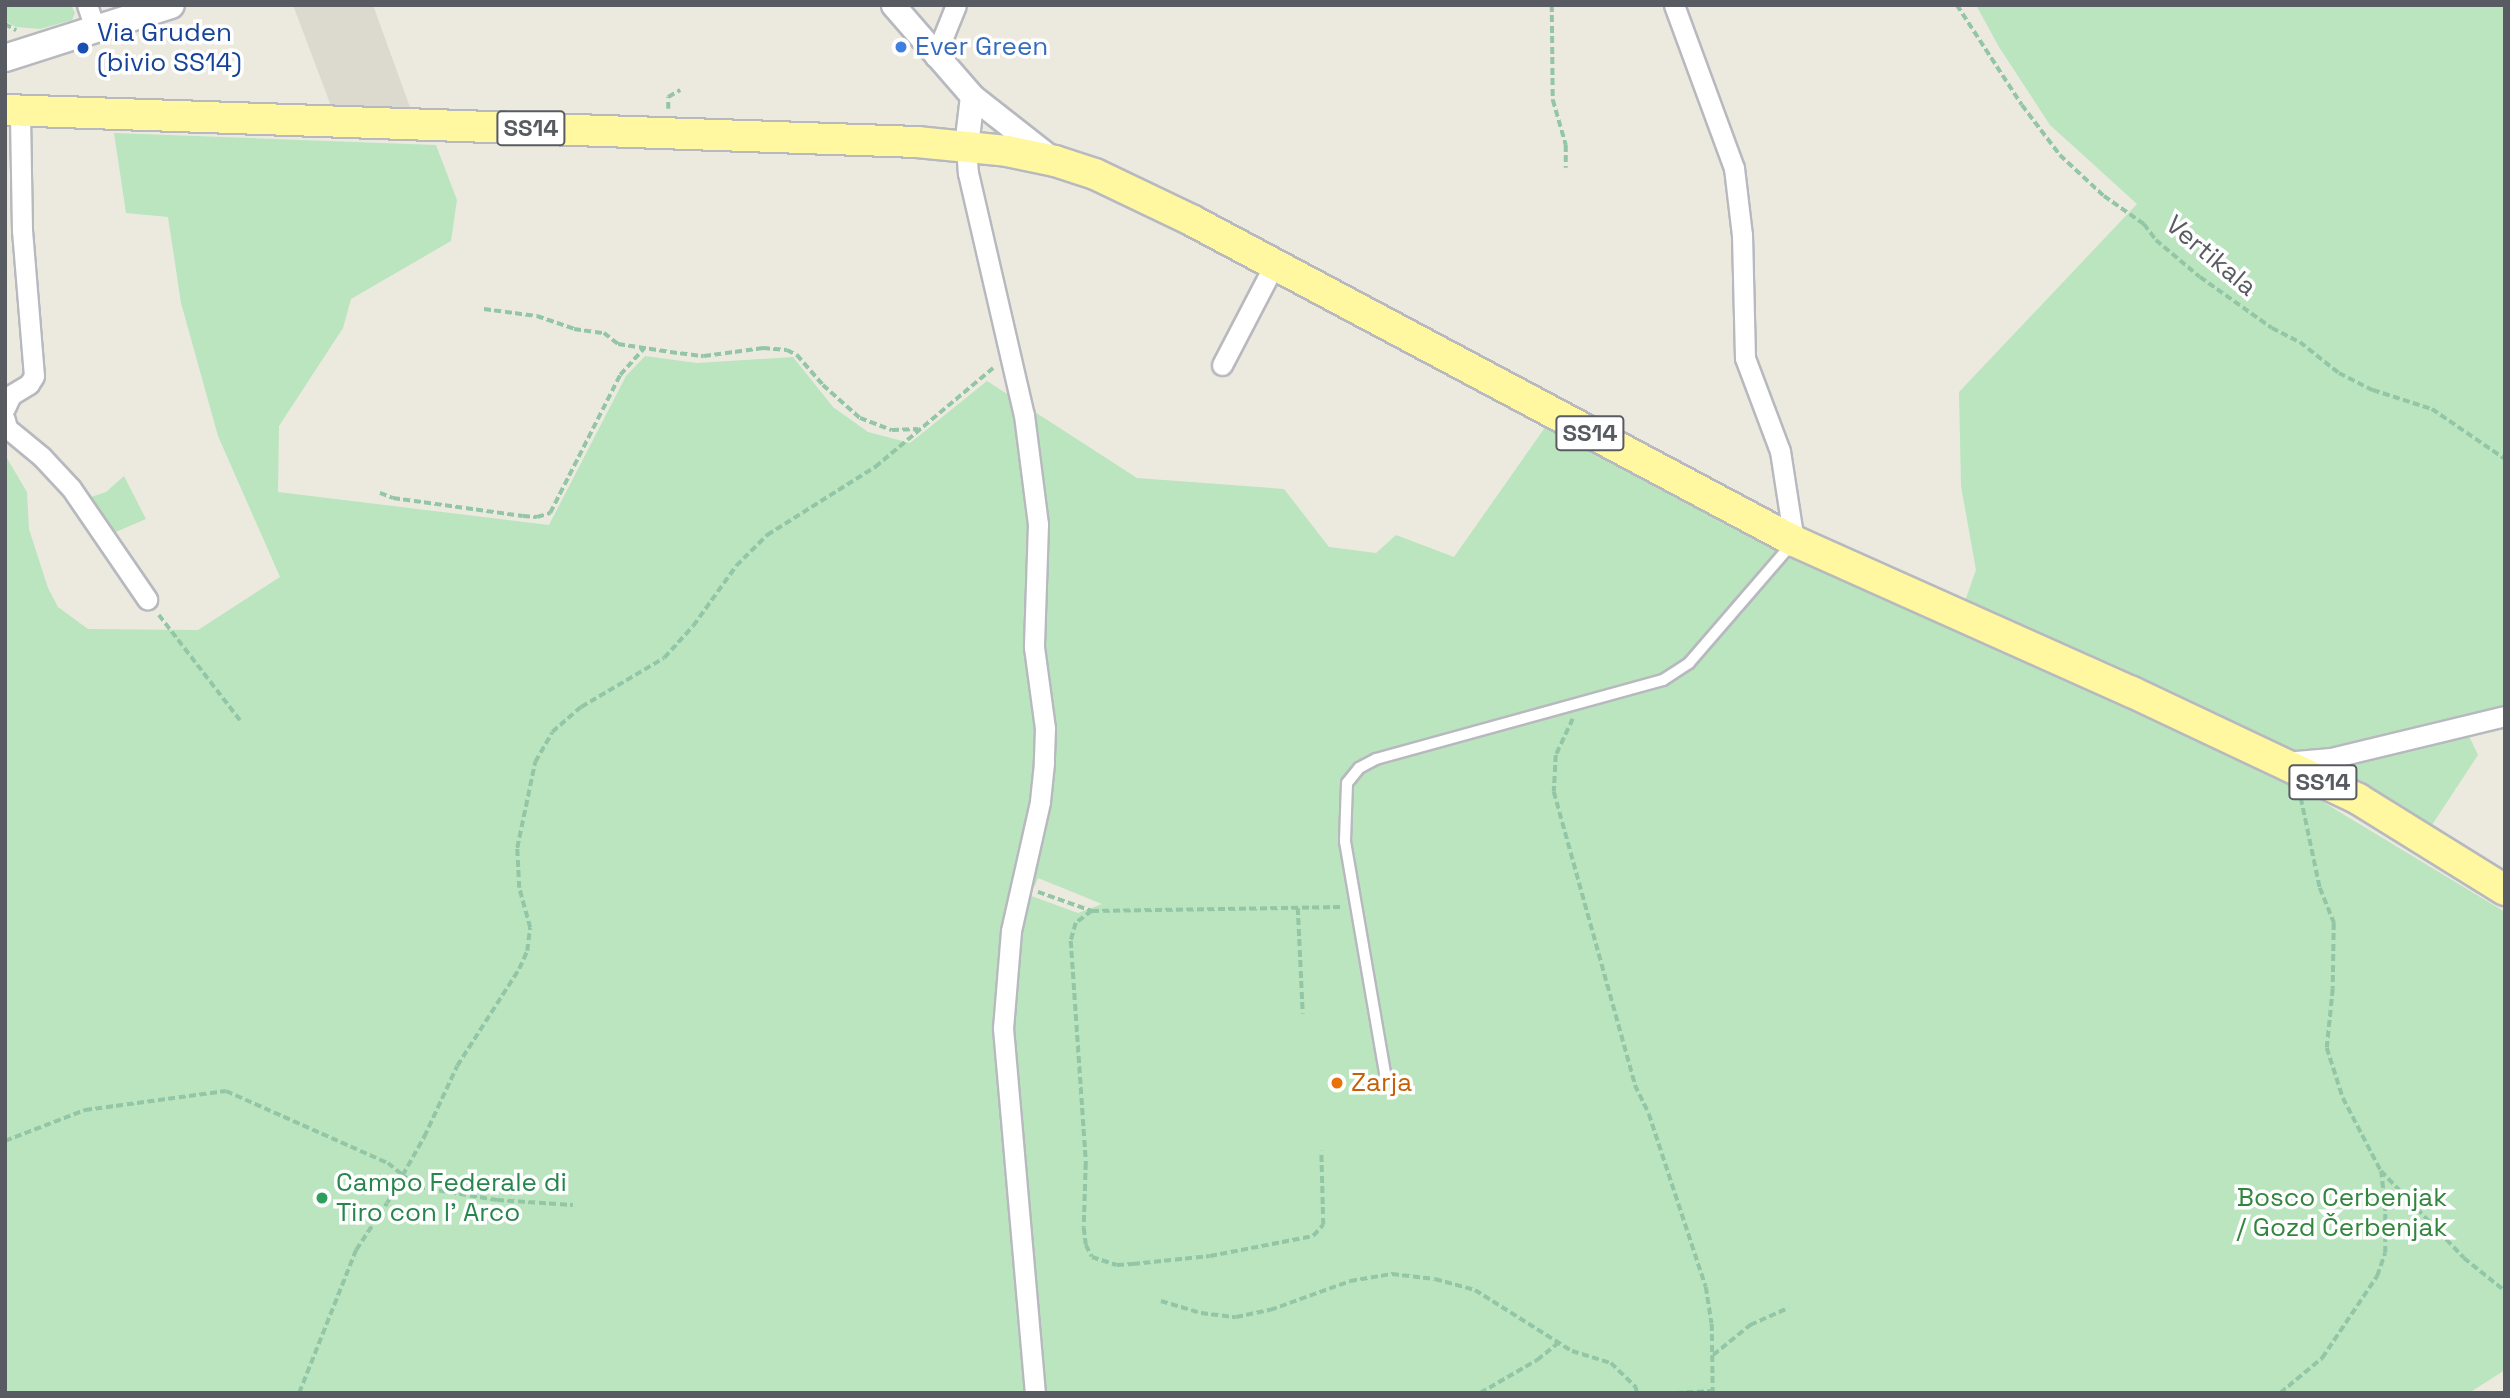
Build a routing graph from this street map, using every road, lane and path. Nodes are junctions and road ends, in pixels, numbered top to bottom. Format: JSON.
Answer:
{"nodes":[{"id":1,"x":171,"y":5,"type":"edge"},
{"id":2,"x":893,"y":5,"type":"edge"},
{"id":3,"x":956,"y":5,"type":"edge"},
{"id":4,"x":1552,"y":5,"type":"edge"},
{"id":5,"x":1675,"y":5,"type":"edge"},
{"id":6,"x":1957,"y":5,"type":"edge"},
{"id":7,"x":91,"y":16,"type":"edge"},
{"id":8,"x":935,"y":57,"type":"junction"},
{"id":9,"x":5,"y":58,"type":"edge"},
{"id":10,"x":680,"y":90,"type":"dead end"},
{"id":11,"x":972,"y":96,"type":"junction"},
{"id":12,"x":13,"y":110,"type":"edge"},
{"id":13,"x":668,"y":114,"type":"dead end"},
{"id":14,"x":966,"y":146,"type":"junction"},
{"id":15,"x":1055,"y":161,"type":"junction"},
{"id":16,"x":1566,"y":168,"type":"dead end"},
{"id":17,"x":1273,"y":265,"type":"junction"},
{"id":18,"x":484,"y":309,"type":"dead end"},
{"id":19,"x":644,"y":348,"type":"junction"},
{"id":20,"x":1012,"y":355,"type":"junction"},
{"id":21,"x":1222,"y":365,"type":"dead end"},
{"id":22,"x":5,"y":408,"type":"edge"},
{"id":23,"x":5,"y":420,"type":"edge"},
{"id":24,"x":920,"y":429,"type":"junction"},
{"id":25,"x":2505,"y":459,"type":"edge"},
{"id":26,"x":380,"y":493,"type":"dead end"},
{"id":27,"x":1794,"y":541,"type":"junction"},
{"id":28,"x":147,"y":599,"type":"joint"},
{"id":29,"x":1582,"y":705,"type":"junction"},
{"id":30,"x":2505,"y":716,"type":"edge"},
{"id":31,"x":240,"y":720,"type":"dead end"},
{"id":32,"x":2288,"y":765,"type":"junction"},
{"id":33,"x":1020,"y":885,"type":"junction"},
{"id":34,"x":2505,"y":890,"type":"edge"},
{"id":35,"x":1356,"y":905,"type":"junction"},
{"id":36,"x":1298,"y":908,"type":"junction"},
{"id":37,"x":1092,"y":911,"type":"junction"},
{"id":38,"x":1303,"y":1014,"type":"dead end"},
{"id":39,"x":1385,"y":1073,"type":"dead end"},
{"id":40,"x":5,"y":1141,"type":"edge"},
{"id":41,"x":1321,"y":1151,"type":"dead end"},
{"id":42,"x":2381,"y":1171,"type":"junction"},
{"id":43,"x":403,"y":1173,"type":"junction"},
{"id":44,"x":573,"y":1205,"type":"dead end"},
{"id":45,"x":2505,"y":1291,"type":"edge"},
{"id":46,"x":1161,"y":1301,"type":"dead end"},
{"id":47,"x":1788,"y":1308,"type":"dead end"},
{"id":48,"x":1559,"y":1342,"type":"junction"},
{"id":49,"x":1712,"y":1355,"type":"junction"},
{"id":50,"x":1713,"y":1392,"type":"edge"},
{"id":51,"x":299,"y":1393,"type":"edge"},
{"id":52,"x":1035,"y":1393,"type":"edge"},
{"id":53,"x":1480,"y":1393,"type":"edge"},
{"id":54,"x":1637,"y":1393,"type":"edge"},
{"id":55,"x":1676,"y":1393,"type":"edge"},
{"id":56,"x":2280,"y":1393,"type":"edge"}],
"edges":[{"from":1,"to":7,"type":"main road"},
{"from":2,"to":8,"type":"street"},
{"from":3,"to":8,"type":"street"},
{"from":4,"to":16,"type":"path"},
{"from":5,"to":27,"type":"street"},
{"from":6,"to":25,"type":"path","name":"Vertikala"},
{"from":7,"to":9,"type":"main road"},
{"from":8,"to":11,"type":"street"},
{"from":10,"to":13,"type":"path"},
{"from":11,"to":14,"type":"street"},
{"from":11,"to":15,"type":"street"},
{"from":12,"to":14,"type":"main road","number":"SS14"},
{"from":12,"to":22,"type":"street"},
{"from":14,"to":15,"type":"main road","number":"SS14"},
{"from":14,"to":20,"type":"street"},
{"from":15,"to":17,"type":"main road","number":"SS14"},
{"from":17,"to":21,"type":"street"},
{"from":17,"to":27,"type":"main road","number":"SS14"},
{"from":18,"to":19,"type":"path"},
{"from":19,"to":24,"type":"path"},
{"from":19,"to":26,"type":"path"},
{"from":20,"to":24,"type":"path"},
{"from":20,"to":33,"type":"street"},
{"from":23,"to":28,"type":"street"},
{"from":24,"to":43,"type":"path"},
{"from":27,"to":29,"type":"lane"},
{"from":27,"to":32,"type":"main road","number":"SS14"},
{"from":28,"to":31,"type":"path"},
{"from":29,"to":35,"type":"lane"},
{"from":29,"to":49,"type":"path"},
{"from":30,"to":32,"type":"street"},
{"from":32,"to":34,"type":"main road","number":"SS14"},
{"from":32,"to":42,"type":"path"},
{"from":33,"to":37,"type":"path"},
{"from":33,"to":52,"type":"street"},
{"from":35,"to":36,"type":"path"},
{"from":35,"to":39,"type":"lane"},
{"from":36,"to":37,"type":"path"},
{"from":36,"to":38,"type":"path"},
{"from":37,"to":41,"type":"path"},
{"from":40,"to":43,"type":"path"},
{"from":42,"to":45,"type":"path"},
{"from":42,"to":56,"type":"path"},
{"from":43,"to":44,"type":"path"},
{"from":43,"to":51,"type":"path"},
{"from":46,"to":48,"type":"path"},
{"from":47,"to":49,"type":"path"},
{"from":48,"to":53,"type":"path"},
{"from":48,"to":54,"type":"path"},
{"from":49,"to":50,"type":"path"},
{"from":50,"to":55,"type":"path"}]}
